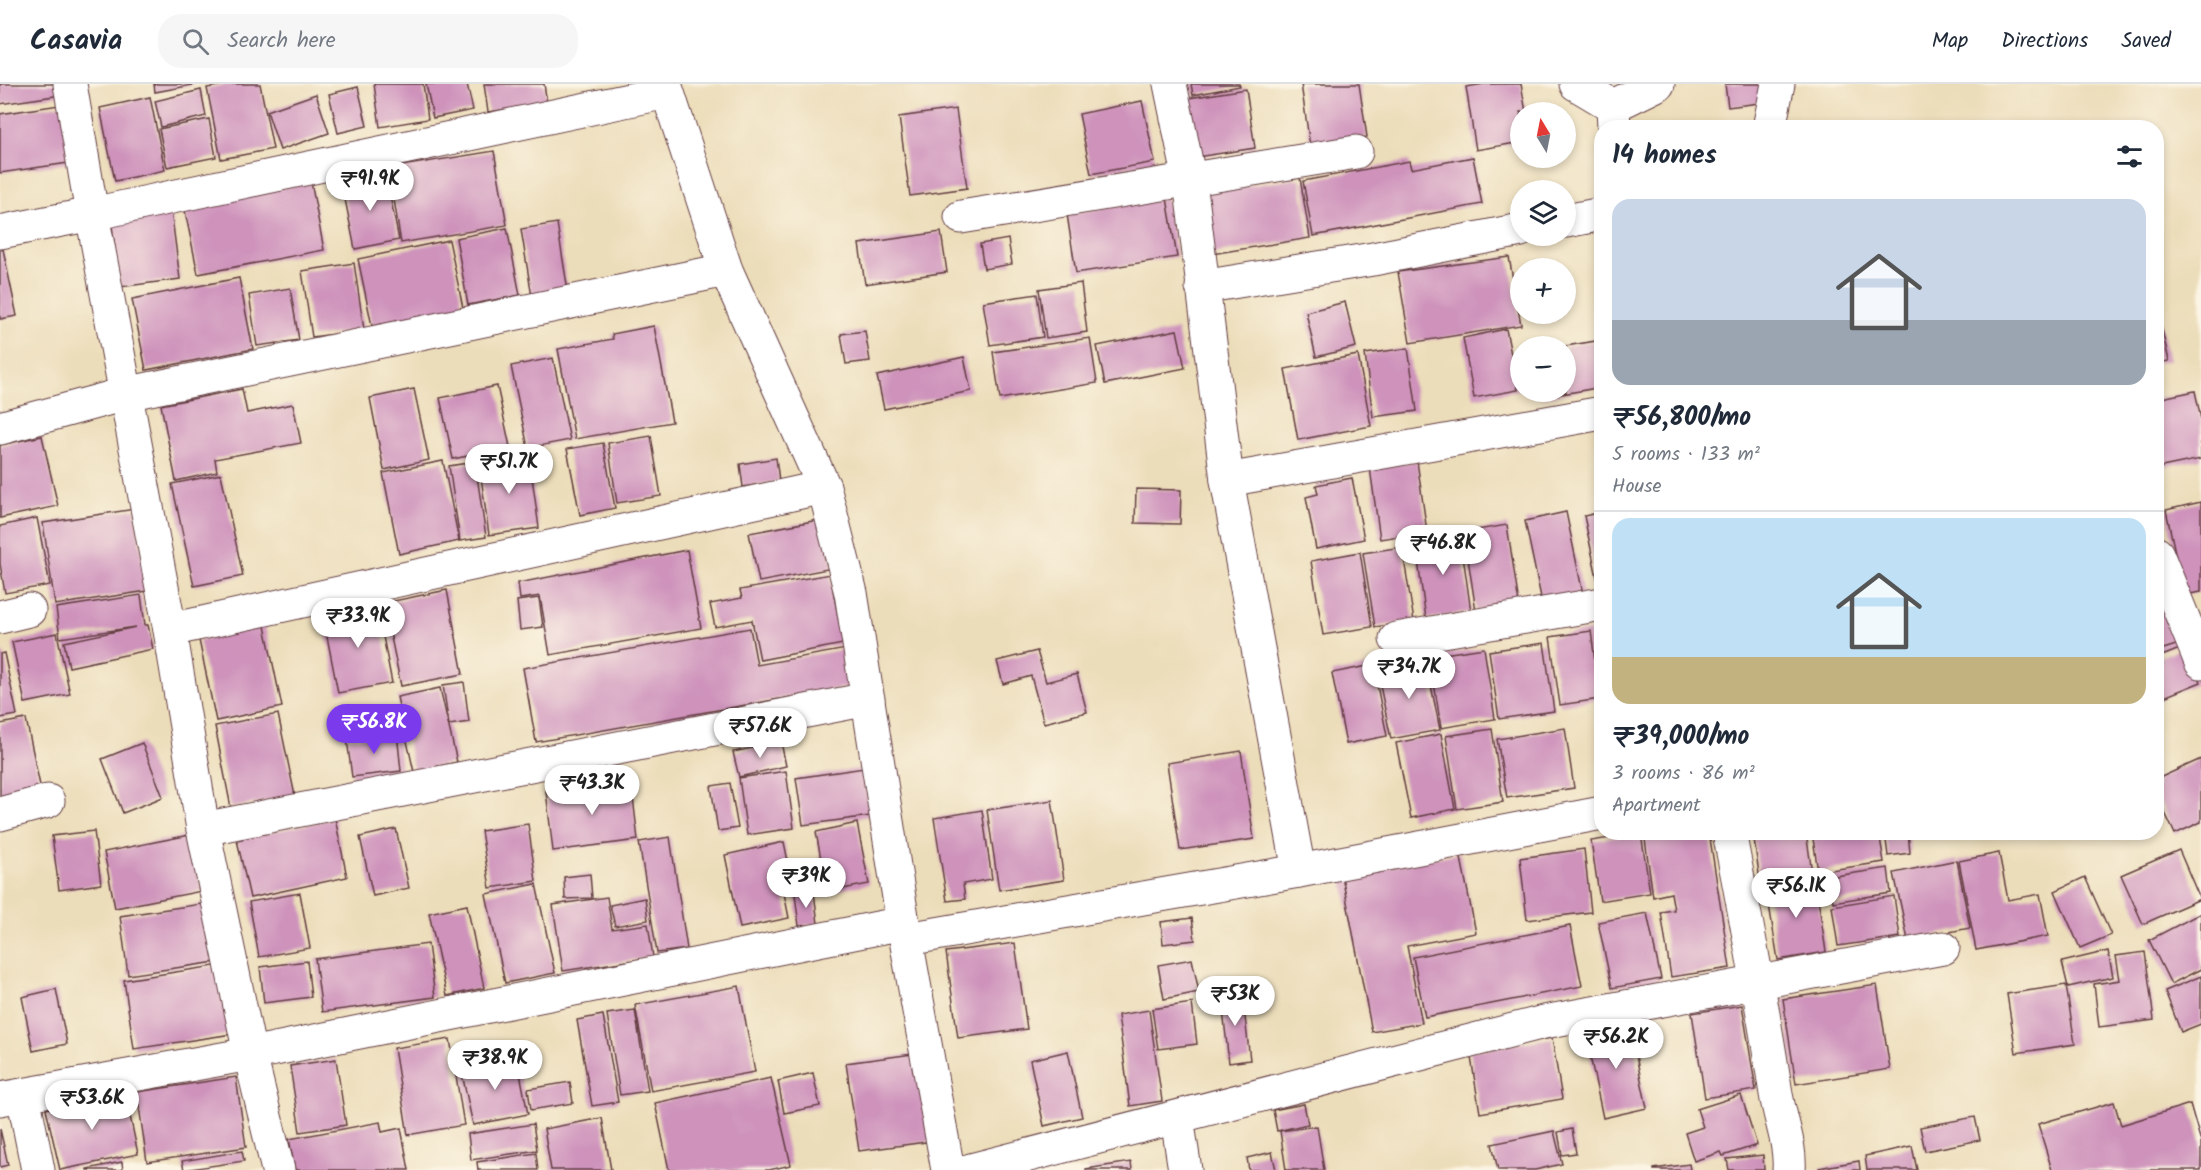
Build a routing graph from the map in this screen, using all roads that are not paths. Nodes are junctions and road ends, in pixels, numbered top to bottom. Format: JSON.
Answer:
{"nodes":[{"id":1,"x":70,"y":84,"type":"edge"},
{"id":2,"x":1170,"y":84,"type":"edge"},
{"id":3,"x":1576,"y":84,"type":"edge"},
{"id":4,"x":1658,"y":84,"type":"edge"},
{"id":5,"x":1778,"y":84,"type":"edge"},
{"id":6,"x":666,"y":88,"type":"edge"},
{"id":7,"x":1614,"y":117,"type":"edge"},
{"id":8,"x":1771,"y":120,"type":"edge"},
{"id":9,"x":1356,"y":152,"type":"dead end"},
{"id":10,"x":1190,"y":182,"type":"junction"},
{"id":11,"x":92,"y":214,"type":"junction"},
{"id":12,"x":1594,"y":216,"type":"edge"},
{"id":13,"x":961,"y":217,"type":"dead end"},
{"id":14,"x":1576,"y":219,"type":"edge"},
{"id":15,"x":0,"y":232,"type":"edge"},
{"id":16,"x":1510,"y":232,"type":"edge"},
{"id":17,"x":726,"y":270,"type":"junction"},
{"id":18,"x":1202,"y":287,"type":"junction"},
{"id":19,"x":125,"y":394,"type":"junction"},
{"id":20,"x":1594,"y":414,"type":"edge"},
{"id":21,"x":0,"y":428,"type":"edge"},
{"id":22,"x":1227,"y":480,"type":"junction"},
{"id":23,"x":824,"y":487,"type":"junction"},
{"id":24,"x":2164,"y":571,"type":"edge"},
{"id":25,"x":1594,"y":604,"type":"edge"},
{"id":26,"x":170,"y":630,"type":"junction"},
{"id":27,"x":1396,"y":639,"type":"dead end"},
{"id":28,"x":2201,"y":662,"type":"edge"},
{"id":29,"x":868,"y":699,"type":"junction"},
{"id":30,"x":48,"y":801,"type":"dead end"},
{"id":31,"x":0,"y":814,"type":"edge"},
{"id":32,"x":1594,"y":815,"type":"edge"},
{"id":33,"x":203,"y":829,"type":"junction"},
{"id":34,"x":1731,"y":840,"type":"edge"},
{"id":35,"x":1299,"y":871,"type":"junction"},
{"id":36,"x":905,"y":931,"type":"junction"},
{"id":37,"x":1943,"y":948,"type":"dead end"},
{"id":38,"x":1759,"y":984,"type":"junction"},
{"id":39,"x":250,"y":1054,"type":"junction"},
{"id":40,"x":11,"y":1097,"type":"edge"},
{"id":41,"x":1177,"y":1119,"type":"junction"},
{"id":42,"x":38,"y":1170,"type":"edge"},
{"id":43,"x":278,"y":1170,"type":"edge"},
{"id":44,"x":948,"y":1170,"type":"edge"},
{"id":45,"x":971,"y":1170,"type":"edge"},
{"id":46,"x":1185,"y":1170,"type":"edge"},
{"id":47,"x":1789,"y":1170,"type":"edge"}],
"edges":[{"from":1,"to":11,"type":"street"},
{"from":2,"to":10,"type":"street"},
{"from":3,"to":7,"type":"street"},
{"from":4,"to":7,"type":"street"},
{"from":5,"to":8,"type":"street"},
{"from":6,"to":11,"type":"street"},
{"from":6,"to":17,"type":"street"},
{"from":9,"to":10,"type":"street"},
{"from":10,"to":13,"type":"street"},
{"from":10,"to":18,"type":"street"},
{"from":11,"to":15,"type":"street"},
{"from":11,"to":19,"type":"street"},
{"from":12,"to":14,"type":"street"},
{"from":16,"to":18,"type":"street"},
{"from":17,"to":19,"type":"street"},
{"from":17,"to":23,"type":"street"},
{"from":18,"to":22,"type":"street"},
{"from":19,"to":21,"type":"street"},
{"from":19,"to":26,"type":"street"},
{"from":20,"to":22,"type":"street"},
{"from":22,"to":35,"type":"street"},
{"from":23,"to":26,"type":"street"},
{"from":23,"to":29,"type":"street"},
{"from":24,"to":28,"type":"street"},
{"from":25,"to":27,"type":"street"},
{"from":26,"to":33,"type":"street"},
{"from":29,"to":33,"type":"street"},
{"from":29,"to":36,"type":"street"},
{"from":30,"to":31,"type":"street"},
{"from":32,"to":35,"type":"street"},
{"from":33,"to":39,"type":"street"},
{"from":34,"to":38,"type":"street"},
{"from":35,"to":36,"type":"street"},
{"from":36,"to":39,"type":"street"},
{"from":36,"to":44,"type":"street"},
{"from":37,"to":38,"type":"street"},
{"from":38,"to":41,"type":"street"},
{"from":38,"to":47,"type":"street"},
{"from":39,"to":40,"type":"street"},
{"from":39,"to":43,"type":"street"},
{"from":40,"to":42,"type":"street"},
{"from":41,"to":45,"type":"street"},
{"from":41,"to":46,"type":"street"}]}
